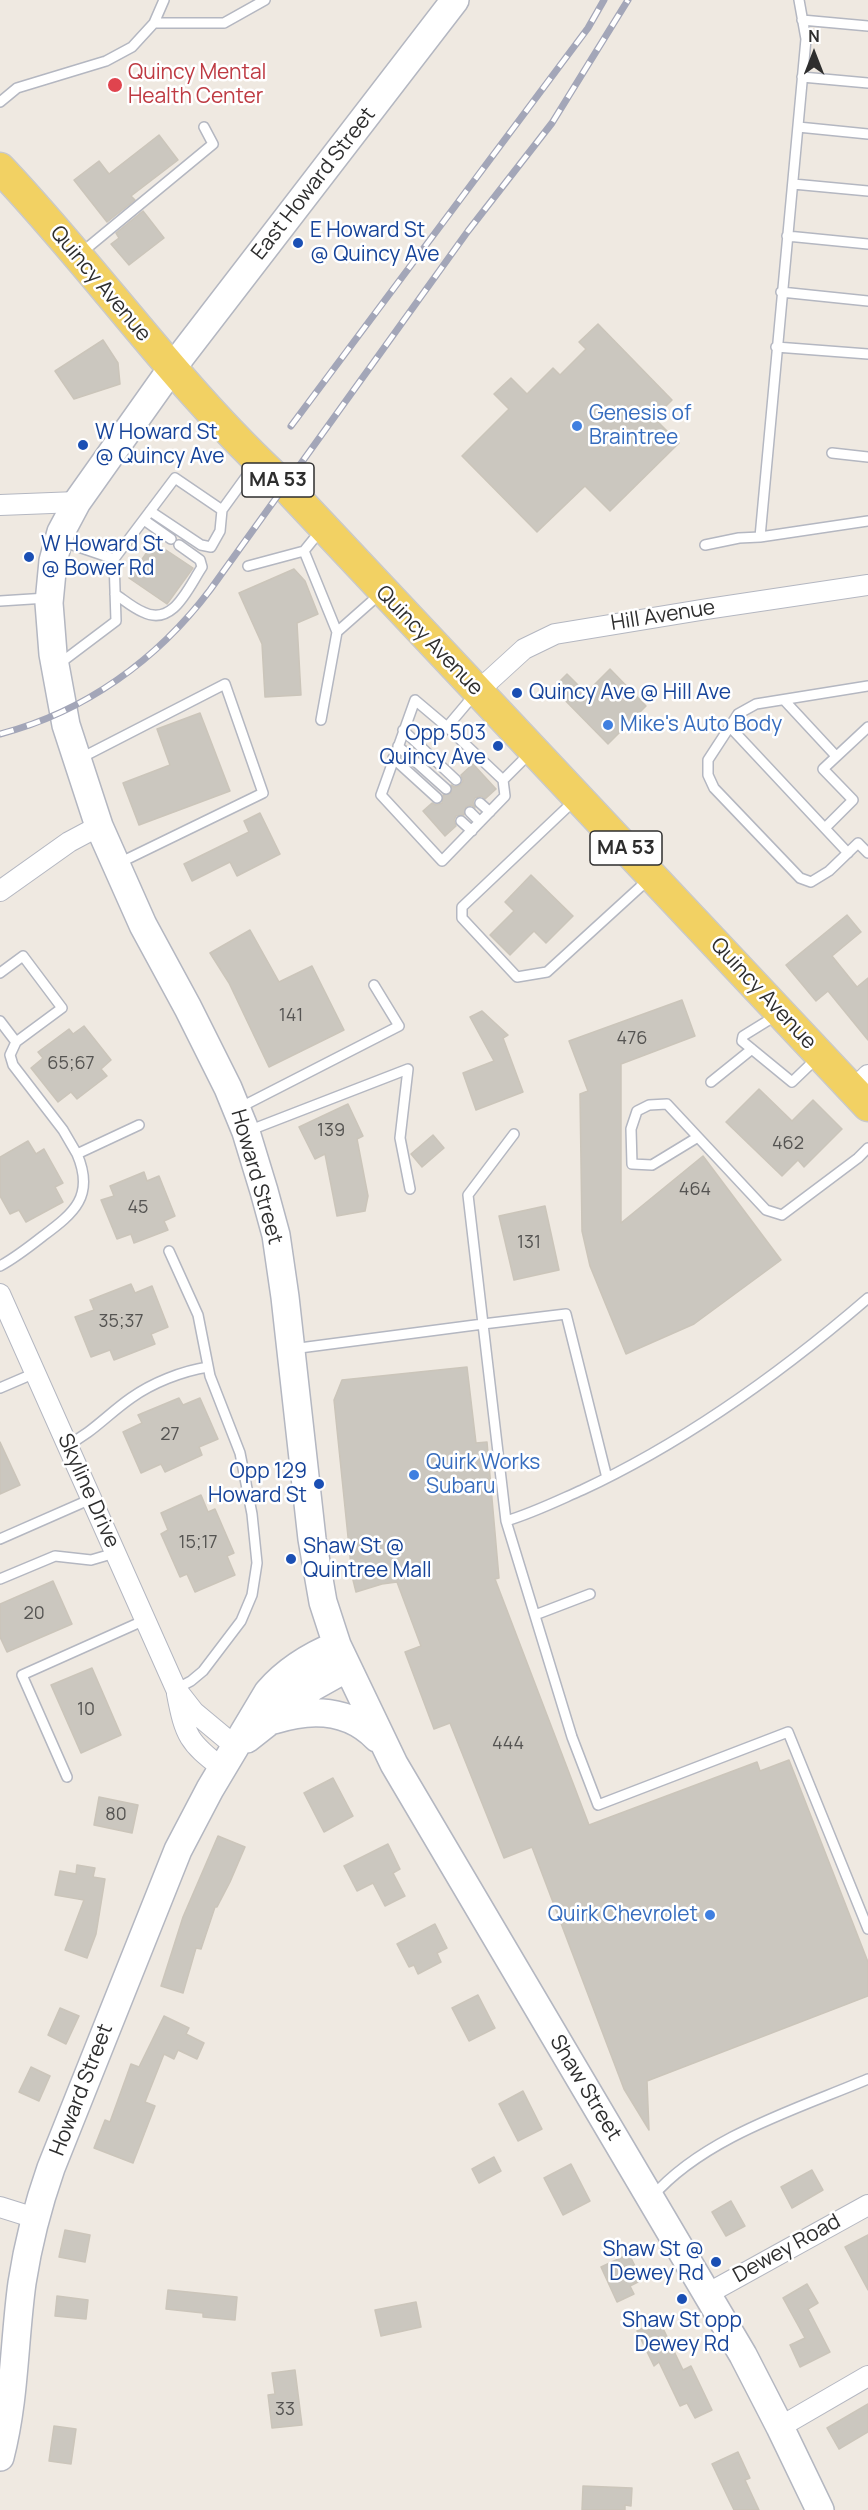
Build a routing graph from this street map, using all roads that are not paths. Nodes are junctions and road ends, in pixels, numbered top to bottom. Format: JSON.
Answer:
{"nodes":[{"id":1,"x":164,"y":0,"type":"edge"},
{"id":2,"x":265,"y":0,"type":"edge"},
{"id":3,"x":455,"y":0,"type":"edge"},
{"id":4,"x":799,"y":0,"type":"edge"},
{"id":5,"x":802,"y":20,"type":"junction"},
{"id":6,"x":154,"y":23,"type":"junction"},
{"id":7,"x":868,"y":26,"type":"edge"},
{"id":8,"x":802,"y":77,"type":"junction"},
{"id":9,"x":868,"y":83,"type":"edge"},
{"id":10,"x":0,"y":102,"type":"edge"},
{"id":11,"x":204,"y":127,"type":"dead end"},
{"id":12,"x":798,"y":127,"type":"junction"},
{"id":13,"x":868,"y":134,"type":"edge"},
{"id":14,"x":0,"y":168,"type":"edge"},
{"id":15,"x":793,"y":184,"type":"junction"},
{"id":16,"x":868,"y":191,"type":"edge"},
{"id":17,"x":787,"y":236,"type":"junction"},
{"id":18,"x":868,"y":244,"type":"edge"},
{"id":19,"x":77,"y":256,"type":"junction"},
{"id":20,"x":782,"y":292,"type":"junction"},
{"id":21,"x":868,"y":301,"type":"edge"},
{"id":22,"x":776,"y":347,"type":"junction"},
{"id":23,"x":868,"y":354,"type":"edge"},
{"id":24,"x":172,"y":368,"type":"junction"},
{"id":25,"x":832,"y":453,"type":"dead end"},
{"id":26,"x":868,"y":457,"type":"edge"},
{"id":27,"x":257,"y":461,"type":"junction"},
{"id":28,"x":77,"y":502,"type":"junction"},
{"id":29,"x":0,"y":505,"type":"edge"},
{"id":30,"x":222,"y":510,"type":"junction"},
{"id":31,"x":150,"y":511,"type":"junction"},
{"id":32,"x":144,"y":519,"type":"junction"},
{"id":33,"x":868,"y":521,"type":"edge"},
{"id":34,"x":323,"y":527,"type":"junction"},
{"id":35,"x":760,"y":537,"type":"junction"},
{"id":36,"x":171,"y":539,"type":"dead end"},
{"id":37,"x":58,"y":540,"type":"junction"},
{"id":38,"x":179,"y":545,"type":"dead end"},
{"id":39,"x":201,"y":545,"type":"junction"},
{"id":40,"x":705,"y":545,"type":"dead end"},
{"id":41,"x":304,"y":551,"type":"junction"},
{"id":42,"x":194,"y":556,"type":"junction"},
{"id":43,"x":114,"y":559,"type":"junction"},
{"id":44,"x":248,"y":566,"type":"dead end"},
{"id":45,"x":868,"y":585,"type":"edge"},
{"id":46,"x":382,"y":592,"type":"junction"},
{"id":47,"x":115,"y":594,"type":"junction"},
{"id":48,"x":50,"y":598,"type":"junction"},
{"id":49,"x":0,"y":601,"type":"edge"},
{"id":50,"x":337,"y":632,"type":"junction"},
{"id":51,"x":55,"y":668,"type":"junction"},
{"id":52,"x":868,"y":686,"type":"edge"},
{"id":53,"x":478,"y":691,"type":"junction"},
{"id":54,"x":784,"y":700,"type":"junction"},
{"id":55,"x":321,"y":720,"type":"dead end"},
{"id":56,"x":447,"y":727,"type":"junction"},
{"id":57,"x":730,"y":727,"type":"junction"},
{"id":58,"x":868,"y":727,"type":"edge"},
{"id":59,"x":403,"y":730,"type":"junction"},
{"id":60,"x":398,"y":746,"type":"junction"},
{"id":61,"x":74,"y":750,"type":"junction"},
{"id":62,"x":533,"y":750,"type":"junction"},
{"id":63,"x":836,"y":756,"type":"junction"},
{"id":64,"x":393,"y":758,"type":"junction"},
{"id":65,"x":456,"y":780,"type":"dead end"},
{"id":66,"x":503,"y":780,"type":"junction"},
{"id":67,"x":446,"y":789,"type":"dead end"},
{"id":68,"x":578,"y":797,"type":"junction"},
{"id":69,"x":437,"y":798,"type":"dead end"},
{"id":70,"x":480,"y":803,"type":"dead end"},
{"id":71,"x":470,"y":812,"type":"dead end"},
{"id":72,"x":489,"y":812,"type":"junction"},
{"id":73,"x":461,"y":821,"type":"dead end"},
{"id":74,"x":480,"y":822,"type":"junction"},
{"id":75,"x":99,"y":826,"type":"junction"},
{"id":76,"x":825,"y":828,"type":"junction"},
{"id":77,"x":472,"y":831,"type":"junction"},
{"id":78,"x":848,"y":853,"type":"junction"},
{"id":79,"x":868,"y":853,"type":"edge"},
{"id":80,"x":115,"y":865,"type":"junction"},
{"id":81,"x":651,"y":876,"type":"junction"},
{"id":82,"x":0,"y":891,"type":"edge"},
{"id":83,"x":0,"y":973,"type":"edge"},
{"id":84,"x":374,"y":985,"type":"dead end"},
{"id":85,"x":780,"y":1013,"type":"junction"},
{"id":86,"x":0,"y":1021,"type":"edge"},
{"id":87,"x":16,"y":1042,"type":"junction"},
{"id":88,"x":752,"y":1049,"type":"junction"},
{"id":89,"x":820,"y":1055,"type":"junction"},
{"id":90,"x":711,"y":1082,"type":"dead end"},
{"id":91,"x":863,"y":1090,"type":"edge"},
{"id":92,"x":242,"y":1120,"type":"junction"},
{"id":93,"x":139,"y":1125,"type":"dead end"},
{"id":94,"x":514,"y":1134,"type":"dead end"},
{"id":95,"x":698,"y":1137,"type":"junction"},
{"id":96,"x":868,"y":1148,"type":"edge"},
{"id":97,"x":77,"y":1154,"type":"junction"},
{"id":98,"x":410,"y":1189,"type":"dead end"},
{"id":99,"x":169,"y":1251,"type":"dead end"},
{"id":100,"x":0,"y":1266,"type":"edge"},
{"id":101,"x":0,"y":1294,"type":"edge"},
{"id":102,"x":868,"y":1298,"type":"edge"},
{"id":103,"x":483,"y":1324,"type":"junction"},
{"id":104,"x":290,"y":1349,"type":"junction"},
{"id":105,"x":208,"y":1367,"type":"junction"},
{"id":106,"x":35,"y":1373,"type":"junction"},
{"id":107,"x":0,"y":1388,"type":"edge"},
{"id":108,"x":67,"y":1444,"type":"junction"},
{"id":109,"x":607,"y":1478,"type":"junction"},
{"id":110,"x":91,"y":1499,"type":"junction"},
{"id":111,"x":506,"y":1521,"type":"junction"},
{"id":112,"x":0,"y":1539,"type":"edge"},
{"id":113,"x":115,"y":1553,"type":"junction"},
{"id":114,"x":0,"y":1579,"type":"edge"},
{"id":115,"x":590,"y":1594,"type":"dead end"},
{"id":116,"x":535,"y":1615,"type":"junction"},
{"id":117,"x":145,"y":1620,"type":"junction"},
{"id":118,"x":342,"y":1657,"type":"junction"},
{"id":119,"x":176,"y":1689,"type":"junction"},
{"id":120,"x":267,"y":1722,"type":"junction"},
{"id":121,"x":383,"y":1743,"type":"junction"},
{"id":122,"x":229,"y":1758,"type":"junction"},
{"id":123,"x":67,"y":1777,"type":"dead end"},
{"id":124,"x":868,"y":1929,"type":"edge"},
{"id":125,"x":868,"y":2079,"type":"edge"},
{"id":126,"x":651,"y":2199,"type":"junction"},
{"id":127,"x":868,"y":2205,"type":"edge"},
{"id":128,"x":0,"y":2207,"type":"edge"},
{"id":129,"x":35,"y":2218,"type":"junction"},
{"id":130,"x":707,"y":2294,"type":"junction"},
{"id":131,"x":868,"y":2376,"type":"edge"},
{"id":132,"x":780,"y":2427,"type":"junction"},
{"id":133,"x":0,"y":2457,"type":"edge"},
{"id":134,"x":820,"y":2510,"type":"edge"}],
"edges":[{"from":1,"to":6,"type":"lane"},
{"from":2,"to":6,"type":"lane"},
{"from":3,"to":24,"type":"street","name":"East Howard Street"},
{"from":4,"to":5,"type":"lane"},
{"from":5,"to":7,"type":"lane"},
{"from":5,"to":8,"type":"lane"},
{"from":6,"to":10,"type":"lane"},
{"from":8,"to":9,"type":"lane"},
{"from":8,"to":12,"type":"lane"},
{"from":11,"to":19,"type":"lane"},
{"from":12,"to":13,"type":"lane"},
{"from":12,"to":15,"type":"lane"},
{"from":14,"to":19,"type":"main road","name":"Quincy Avenue","number":"MA 53"},
{"from":15,"to":16,"type":"lane"},
{"from":15,"to":17,"type":"lane"},
{"from":17,"to":18,"type":"lane"},
{"from":17,"to":20,"type":"lane"},
{"from":19,"to":24,"type":"main road","name":"Quincy Avenue","number":"MA 53"},
{"from":20,"to":21,"type":"lane"},
{"from":20,"to":22,"type":"lane"},
{"from":22,"to":23,"type":"lane"},
{"from":22,"to":35,"type":"lane"},
{"from":24,"to":27,"type":"main road","name":"Quincy Avenue","number":"MA 53"},
{"from":24,"to":28,"type":"street","name":"East Howard Street"},
{"from":25,"to":26,"type":"lane"},
{"from":27,"to":30,"type":"lane"},
{"from":27,"to":34,"type":"main road","name":"Quincy Avenue","number":"MA 53"},
{"from":28,"to":29,"type":"street"},
{"from":28,"to":37,"type":"street","name":"East Howard Street"},
{"from":30,"to":31,"type":"lane"},
{"from":30,"to":39,"type":"lane"},
{"from":31,"to":32,"type":"lane"},
{"from":31,"to":39,"type":"lane"},
{"from":32,"to":36,"type":"lane"},
{"from":32,"to":43,"type":"lane"},
{"from":33,"to":35,"type":"lane"},
{"from":34,"to":41,"type":"lane"},
{"from":34,"to":46,"type":"main road","name":"Quincy Avenue","number":"MA 53"},
{"from":35,"to":40,"type":"lane"},
{"from":37,"to":43,"type":"lane"},
{"from":37,"to":48,"type":"street","name":"Howard Street"},
{"from":38,"to":42,"type":"lane"},
{"from":39,"to":42,"type":"lane"},
{"from":41,"to":44,"type":"lane"},
{"from":41,"to":50,"type":"lane"},
{"from":42,"to":47,"type":"lane"},
{"from":43,"to":47,"type":"lane"},
{"from":45,"to":53,"type":"street","name":"Hill Avenue"},
{"from":46,"to":50,"type":"lane"},
{"from":46,"to":53,"type":"main road","name":"Quincy Avenue","number":"MA 53"},
{"from":47,"to":51,"type":"lane"},
{"from":48,"to":49,"type":"lane"},
{"from":48,"to":51,"type":"street","name":"Howard Street"},
{"from":50,"to":55,"type":"lane"},
{"from":51,"to":61,"type":"street","name":"Howard Street"},
{"from":52,"to":54,"type":"lane"},
{"from":53,"to":56,"type":"lane"},
{"from":53,"to":62,"type":"main road","name":"Quincy Avenue","number":"MA 53"},
{"from":54,"to":57,"type":"lane"},
{"from":54,"to":63,"type":"lane"},
{"from":56,"to":59,"type":"lane"},
{"from":56,"to":66,"type":"lane"},
{"from":57,"to":76,"type":"lane"},
{"from":57,"to":78,"type":"lane"},
{"from":58,"to":63,"type":"lane"},
{"from":59,"to":60,"type":"lane"},
{"from":59,"to":65,"type":"lane"},
{"from":60,"to":64,"type":"lane"},
{"from":60,"to":67,"type":"lane"},
{"from":61,"to":75,"type":"street","name":"Howard Street"},
{"from":61,"to":80,"type":"lane"},
{"from":62,"to":66,"type":"lane"},
{"from":62,"to":68,"type":"main road","name":"Quincy Avenue","number":"MA 53"},
{"from":63,"to":76,"type":"lane"},
{"from":64,"to":69,"type":"lane"},
{"from":64,"to":77,"type":"lane"},
{"from":66,"to":72,"type":"lane"},
{"from":68,"to":81,"type":"main road","name":"Quincy Avenue","number":"MA 53"},
{"from":68,"to":81,"type":"lane"},
{"from":70,"to":72,"type":"lane"},
{"from":71,"to":74,"type":"lane"},
{"from":72,"to":74,"type":"lane"},
{"from":73,"to":77,"type":"lane"},
{"from":74,"to":77,"type":"lane"},
{"from":75,"to":80,"type":"street","name":"Howard Street"},
{"from":75,"to":82,"type":"street"},
{"from":76,"to":78,"type":"lane"},
{"from":78,"to":79,"type":"lane"},
{"from":80,"to":92,"type":"street","name":"Howard Street"},
{"from":81,"to":85,"type":"main road","name":"Quincy Avenue","number":"MA 53"},
{"from":83,"to":87,"type":"lane"},
{"from":84,"to":92,"type":"lane"},
{"from":85,"to":88,"type":"lane"},
{"from":85,"to":89,"type":"main road","name":"Quincy Avenue","number":"MA 53"},
{"from":86,"to":87,"type":"lane"},
{"from":87,"to":97,"type":"lane"},
{"from":88,"to":89,"type":"lane"},
{"from":88,"to":90,"type":"lane"},
{"from":89,"to":91,"type":"main road","name":"Quincy Avenue","number":"MA 53"},
{"from":92,"to":98,"type":"lane"},
{"from":92,"to":104,"type":"street","name":"Howard Street"},
{"from":93,"to":97,"type":"lane"},
{"from":94,"to":103,"type":"lane"},
{"from":95,"to":95,"type":"lane"},
{"from":95,"to":96,"type":"lane"},
{"from":97,"to":100,"type":"lane"},
{"from":99,"to":105,"type":"lane"},
{"from":101,"to":106,"type":"street","name":"Skyline Drive"},
{"from":102,"to":109,"type":"lane"},
{"from":103,"to":104,"type":"lane"},
{"from":103,"to":109,"type":"lane"},
{"from":103,"to":111,"type":"lane"},
{"from":104,"to":118,"type":"street","name":"Howard Street"},
{"from":105,"to":108,"type":"lane"},
{"from":105,"to":119,"type":"lane"},
{"from":106,"to":107,"type":"lane"},
{"from":106,"to":108,"type":"street","name":"Skyline Drive"},
{"from":108,"to":110,"type":"street","name":"Skyline Drive"},
{"from":109,"to":111,"type":"lane"},
{"from":110,"to":112,"type":"lane"},
{"from":110,"to":113,"type":"street","name":"Skyline Drive"},
{"from":111,"to":116,"type":"lane"},
{"from":113,"to":114,"type":"lane"},
{"from":113,"to":117,"type":"street","name":"Skyline Drive"},
{"from":115,"to":116,"type":"lane"},
{"from":116,"to":124,"type":"lane"},
{"from":117,"to":119,"type":"street","name":"Skyline Drive"},
{"from":117,"to":123,"type":"lane"},
{"from":118,"to":120,"type":"street","name":"Howard Street"},
{"from":118,"to":121,"type":"street","name":"Shaw Street"},
{"from":118,"to":122,"type":"street","name":"Howard Street"},
{"from":119,"to":122,"type":"street","name":"Skyline Drive"},
{"from":120,"to":121,"type":"street"},
{"from":120,"to":122,"type":"street","name":"Howard Street"},
{"from":121,"to":126,"type":"street","name":"Shaw Street"},
{"from":122,"to":129,"type":"street","name":"Howard Street"},
{"from":125,"to":126,"type":"lane"},
{"from":126,"to":130,"type":"street","name":"Shaw Street"},
{"from":127,"to":130,"type":"street","name":"Dewey Road"},
{"from":128,"to":129,"type":"street"},
{"from":129,"to":133,"type":"street","name":"Howard Street"},
{"from":130,"to":132,"type":"street","name":"Shaw Street"},
{"from":131,"to":132,"type":"street"},
{"from":132,"to":134,"type":"street","name":"Shaw Street"}]}
